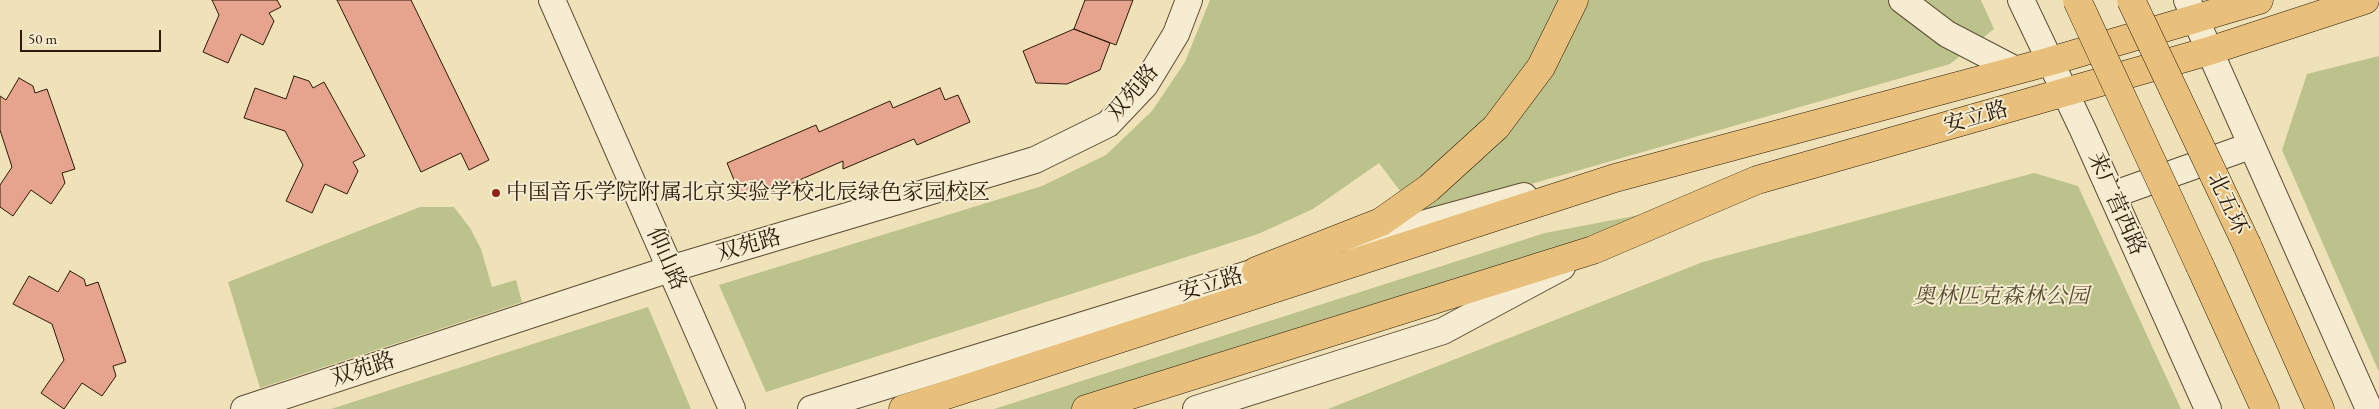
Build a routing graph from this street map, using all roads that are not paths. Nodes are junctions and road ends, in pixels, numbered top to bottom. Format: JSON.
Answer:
{"nodes":[{"id":1,"x":552,"y":0,"type":"edge"},
{"id":2,"x":1189,"y":0,"type":"edge"},
{"id":3,"x":1574,"y":0,"type":"edge"},
{"id":4,"x":1902,"y":0,"type":"edge"},
{"id":5,"x":2021,"y":0,"type":"edge"},
{"id":6,"x":2077,"y":0,"type":"edge"},
{"id":7,"x":2131,"y":0,"type":"edge"},
{"id":8,"x":2259,"y":0,"type":"edge"},
{"id":9,"x":2365,"y":0,"type":"edge"},
{"id":10,"x":2191,"y":9,"type":"edge"},
{"id":11,"x":2209,"y":51,"type":"junction"},
{"id":12,"x":2051,"y":61,"type":"junction"},
{"id":13,"x":2016,"y":70,"type":"junction"},
{"id":14,"x":2066,"y":93,"type":"junction"},
{"id":15,"x":2250,"y":146,"type":"junction"},
{"id":16,"x":1615,"y":178,"type":"junction"},
{"id":17,"x":2112,"y":194,"type":"junction"},
{"id":18,"x":1593,"y":250,"type":"junction"},
{"id":19,"x":670,"y":269,"type":"junction"},
{"id":20,"x":1256,"y":271,"type":"junction"},
{"id":21,"x":1268,"y":399,"type":"edge"},
{"id":22,"x":244,"y":409,"type":"edge"},
{"id":23,"x":732,"y":409,"type":"edge"},
{"id":24,"x":811,"y":409,"type":"edge"},
{"id":25,"x":903,"y":409,"type":"edge"},
{"id":26,"x":1086,"y":409,"type":"edge"},
{"id":27,"x":1196,"y":409,"type":"edge"},
{"id":28,"x":2208,"y":409,"type":"edge"},
{"id":29,"x":2265,"y":409,"type":"edge"},
{"id":30,"x":2320,"y":409,"type":"edge"},
{"id":31,"x":2369,"y":409,"type":"edge"}],
"edges":[{"from":1,"to":19,"type":"street","name":"仰山路"},
{"from":2,"to":19,"type":"street","name":"双苑路"},
{"from":3,"to":20,"type":"main road"},
{"from":4,"to":13,"type":"street"},
{"from":5,"to":12,"type":"street","name":"来广营西路"},
{"from":6,"to":29,"type":"main road","bridge":true},
{"from":7,"to":30,"type":"main road","name":"北五环","bridge":true},
{"from":8,"to":10,"type":"main road","name":"安立路"},
{"from":9,"to":11,"type":"main road","name":"安立路"},
{"from":10,"to":11,"type":"street"},
{"from":10,"to":12,"type":"main road","name":"安立路"},
{"from":11,"to":14,"type":"main road","name":"安立路"},
{"from":11,"to":15,"type":"street"},
{"from":12,"to":13,"type":"main road","name":"安立路"},
{"from":12,"to":14,"type":"street","name":"来广营西路"},
{"from":13,"to":16,"type":"main road","name":"安立路"},
{"from":14,"to":17,"type":"street","name":"来广营西路"},
{"from":14,"to":18,"type":"main road","name":"安立路"},
{"from":15,"to":17,"type":"street"},
{"from":15,"to":31,"type":"street"},
{"from":16,"to":20,"type":"street","name":"安立路"},
{"from":16,"to":25,"type":"main road","name":"安立路"},
{"from":17,"to":28,"type":"street","name":"来广营西路"},
{"from":18,"to":21,"type":"street","name":"安立路"},
{"from":18,"to":26,"type":"main road","name":"安立路"},
{"from":19,"to":22,"type":"street","name":"双苑路"},
{"from":19,"to":23,"type":"street","name":"仰山路"},
{"from":20,"to":24,"type":"street","name":"安立路"},
{"from":21,"to":27,"type":"street","name":"安立路"}]}
